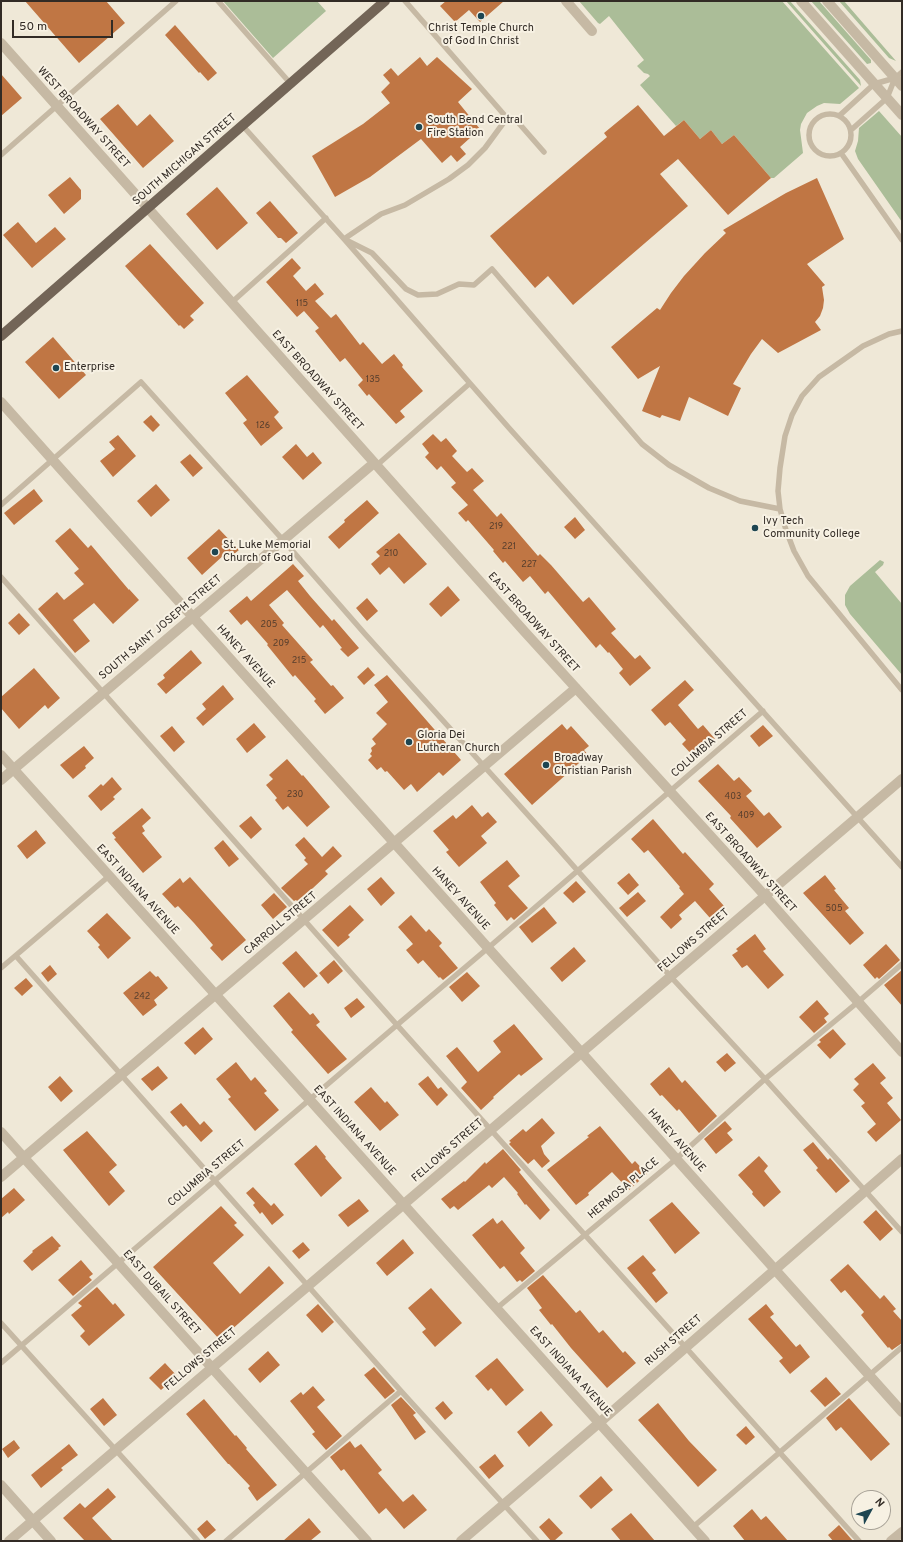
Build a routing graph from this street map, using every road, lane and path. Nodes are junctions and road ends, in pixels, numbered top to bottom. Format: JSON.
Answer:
{"nodes":[{"id":1,"x":176,"y":1,"type":"edge"},
{"id":2,"x":218,"y":1,"type":"edge"},
{"id":3,"x":385,"y":1,"type":"edge"},
{"id":4,"x":405,"y":1,"type":"edge"},
{"id":5,"x":566,"y":1,"type":"edge"},
{"id":6,"x":801,"y":1,"type":"edge"},
{"id":7,"x":827,"y":1,"type":"edge"},
{"id":8,"x":592,"y":31,"type":"dead end"},
{"id":9,"x":1,"y":43,"type":"edge"},
{"id":10,"x":898,"y":75,"type":"edge"},
{"id":11,"x":290,"y":84,"type":"junction"},
{"id":12,"x":874,"y":84,"type":"junction"},
{"id":13,"x":902,"y":86,"type":"edge"},
{"id":14,"x":887,"y":98,"type":"junction"},
{"id":15,"x":56,"y":107,"type":"junction"},
{"id":16,"x":902,"y":115,"type":"edge"},
{"id":17,"x":839,"y":116,"type":"junction"},
{"id":18,"x":507,"y":118,"type":"junction"},
{"id":19,"x":242,"y":125,"type":"junction"},
{"id":20,"x":851,"y":130,"type":"junction"},
{"id":21,"x":544,"y":152,"type":"dead end"},
{"id":22,"x":841,"y":153,"type":"junction"},
{"id":23,"x":1,"y":155,"type":"edge"},
{"id":24,"x":148,"y":208,"type":"junction"},
{"id":25,"x":326,"y":218,"type":"junction"},
{"id":26,"x":344,"y":239,"type":"junction"},
{"id":27,"x":902,"y":240,"type":"edge"},
{"id":28,"x":231,"y":303,"type":"junction"},
{"id":29,"x":902,"y":331,"type":"edge"},
{"id":30,"x":1,"y":336,"type":"edge"},
{"id":31,"x":469,"y":384,"type":"junction"},
{"id":32,"x":1,"y":402,"type":"edge"},
{"id":33,"x":53,"y":460,"type":"junction"},
{"id":34,"x":375,"y":464,"type":"junction"},
{"id":35,"x":1,"y":505,"type":"edge"},
{"id":36,"x":780,"y":509,"type":"junction"},
{"id":37,"x":283,"y":540,"type":"junction"},
{"id":38,"x":1,"y":577,"type":"edge"},
{"id":39,"x":193,"y":617,"type":"junction"},
{"id":40,"x":576,"y":688,"type":"junction"},
{"id":41,"x":902,"y":690,"type":"edge"},
{"id":42,"x":103,"y":693,"type":"junction"},
{"id":43,"x":763,"y":711,"type":"junction"},
{"id":44,"x":1,"y":754,"type":"edge"},
{"id":45,"x":484,"y":766,"type":"junction"},
{"id":46,"x":14,"y":769,"type":"junction"},
{"id":47,"x":902,"y":779,"type":"edge"},
{"id":48,"x":1,"y":780,"type":"edge"},
{"id":49,"x":670,"y":792,"type":"junction"},
{"id":50,"x":857,"y":817,"type":"junction"},
{"id":51,"x":394,"y":843,"type":"junction"},
{"id":52,"x":902,"y":867,"type":"edge"},
{"id":53,"x":578,"y":871,"type":"junction"},
{"id":54,"x":109,"y":876,"type":"junction"},
{"id":55,"x":765,"y":896,"type":"junction"},
{"id":56,"x":304,"y":920,"type":"junction"},
{"id":57,"x":488,"y":948,"type":"junction"},
{"id":58,"x":16,"y":956,"type":"junction"},
{"id":59,"x":902,"y":964,"type":"edge"},
{"id":60,"x":1,"y":968,"type":"edge"},
{"id":61,"x":671,"y":977,"type":"junction"},
{"id":62,"x":215,"y":995,"type":"junction"},
{"id":63,"x":858,"y":1002,"type":"junction"},
{"id":64,"x":397,"y":1025,"type":"junction"},
{"id":65,"x":581,"y":1052,"type":"junction"},
{"id":66,"x":902,"y":1052,"type":"edge"},
{"id":67,"x":121,"y":1076,"type":"junction"},
{"id":68,"x":765,"y":1079,"type":"junction"},
{"id":69,"x":309,"y":1100,"type":"junction"},
{"id":70,"x":492,"y":1129,"type":"junction"},
{"id":71,"x":1,"y":1132,"type":"edge"},
{"id":72,"x":24,"y":1158,"type":"junction"},
{"id":73,"x":676,"y":1159,"type":"junction"},
{"id":74,"x":902,"y":1159,"type":"edge"},
{"id":75,"x":1,"y":1177,"type":"edge"},
{"id":76,"x":215,"y":1180,"type":"junction"},
{"id":77,"x":865,"y":1191,"type":"junction"},
{"id":78,"x":403,"y":1205,"type":"junction"},
{"id":79,"x":902,"y":1232,"type":"edge"},
{"id":80,"x":585,"y":1235,"type":"junction"},
{"id":81,"x":118,"y":1263,"type":"junction"},
{"id":82,"x":775,"y":1269,"type":"junction"},
{"id":83,"x":309,"y":1285,"type":"junction"},
{"id":84,"x":497,"y":1308,"type":"junction"},
{"id":85,"x":1,"y":1323,"type":"edge"},
{"id":86,"x":22,"y":1346,"type":"junction"},
{"id":87,"x":686,"y":1347,"type":"junction"},
{"id":88,"x":902,"y":1347,"type":"edge"},
{"id":89,"x":1,"y":1363,"type":"edge"},
{"id":90,"x":211,"y":1367,"type":"junction"},
{"id":91,"x":870,"y":1375,"type":"junction"},
{"id":92,"x":401,"y":1391,"type":"junction"},
{"id":93,"x":902,"y":1412,"type":"edge"},
{"id":94,"x":599,"y":1423,"type":"junction"},
{"id":95,"x":116,"y":1449,"type":"junction"},
{"id":96,"x":780,"y":1453,"type":"junction"},
{"id":97,"x":306,"y":1472,"type":"junction"},
{"id":98,"x":1,"y":1485,"type":"edge"},
{"id":99,"x":504,"y":1504,"type":"junction"},
{"id":100,"x":33,"y":1520,"type":"junction"},
{"id":101,"x":693,"y":1527,"type":"junction"},
{"id":102,"x":902,"y":1532,"type":"edge"},
{"id":103,"x":9,"y":1541,"type":"edge"},
{"id":104,"x":51,"y":1541,"type":"edge"},
{"id":105,"x":198,"y":1541,"type":"edge"},
{"id":106,"x":226,"y":1541,"type":"edge"},
{"id":107,"x":367,"y":1541,"type":"edge"},
{"id":108,"x":461,"y":1541,"type":"edge"},
{"id":109,"x":537,"y":1541,"type":"edge"},
{"id":110,"x":705,"y":1541,"type":"edge"},
{"id":111,"x":859,"y":1541,"type":"edge"},
{"id":112,"x":891,"y":1541,"type":"edge"}],
"edges":[{"from":1,"to":15,"type":"lane"},
{"from":2,"to":11,"type":"lane"},
{"from":3,"to":11,"type":"main road","name":"SOUTH MICHIGAN STREET"},
{"from":4,"to":18,"type":"lane"},
{"from":5,"to":8,"type":"street"},
{"from":6,"to":12,"type":"street"},
{"from":7,"to":10,"type":"street"},
{"from":9,"to":15,"type":"street","name":"WEST BROADWAY STREET"},
{"from":10,"to":12,"type":"lane"},
{"from":10,"to":13,"type":"street"},
{"from":10,"to":14,"type":"lane"},
{"from":11,"to":19,"type":"main road","name":"SOUTH MICHIGAN STREET"},
{"from":12,"to":14,"type":"street"},
{"from":12,"to":17,"type":"lane"},
{"from":14,"to":16,"type":"street"},
{"from":14,"to":20,"type":"lane"},
{"from":15,"to":23,"type":"lane"},
{"from":15,"to":24,"type":"street","name":"WEST BROADWAY STREET"},
{"from":17,"to":20,"type":"lane"},
{"from":17,"to":22,"type":"lane"},
{"from":18,"to":21,"type":"lane"},
{"from":18,"to":26,"type":"lane"},
{"from":19,"to":24,"type":"main road","name":"SOUTH MICHIGAN STREET"},
{"from":19,"to":25,"type":"lane"},
{"from":20,"to":22,"type":"lane"},
{"from":22,"to":27,"type":"lane"},
{"from":24,"to":28,"type":"street","name":"EAST BROADWAY STREET"},
{"from":24,"to":30,"type":"main road","name":"SOUTH MICHIGAN STREET"},
{"from":25,"to":26,"type":"lane"},
{"from":25,"to":28,"type":"lane"},
{"from":26,"to":31,"type":"lane"},
{"from":26,"to":36,"type":"lane"},
{"from":28,"to":34,"type":"street","name":"EAST BROADWAY STREET"},
{"from":29,"to":36,"type":"lane"},
{"from":31,"to":34,"type":"lane"},
{"from":31,"to":43,"type":"lane"},
{"from":32,"to":33,"type":"street","name":"HANEY AVENUE"},
{"from":33,"to":35,"type":"lane"},
{"from":33,"to":37,"type":"lane"},
{"from":33,"to":39,"type":"street","name":"HANEY AVENUE"},
{"from":34,"to":37,"type":"street","name":"SOUTH SAINT JOSEPH STREET"},
{"from":34,"to":40,"type":"street","name":"EAST BROADWAY STREET"},
{"from":36,"to":41,"type":"lane"},
{"from":37,"to":39,"type":"street","name":"SOUTH SAINT JOSEPH STREET"},
{"from":37,"to":45,"type":"lane"},
{"from":38,"to":42,"type":"lane"},
{"from":39,"to":42,"type":"street","name":"SOUTH SAINT JOSEPH STREET"},
{"from":39,"to":51,"type":"street","name":"HANEY AVENUE"},
{"from":40,"to":45,"type":"street","name":"CARROLL STREET"},
{"from":40,"to":49,"type":"street","name":"EAST BROADWAY STREET"},
{"from":42,"to":46,"type":"street","name":"SOUTH SAINT JOSEPH STREET"},
{"from":42,"to":56,"type":"lane"},
{"from":43,"to":49,"type":"lane","name":"COLUMBIA STREET"},
{"from":43,"to":50,"type":"lane"},
{"from":44,"to":46,"type":"street","name":"EAST INDIANA AVENUE"},
{"from":45,"to":51,"type":"street","name":"CARROLL STREET"},
{"from":45,"to":53,"type":"lane"},
{"from":46,"to":48,"type":"street","name":"SOUTH SAINT JOSEPH STREET"},
{"from":46,"to":54,"type":"street","name":"EAST INDIANA AVENUE"},
{"from":47,"to":50,"type":"street","name":"FELLOWS STREET"},
{"from":49,"to":53,"type":"lane","name":"COLUMBIA STREET"},
{"from":49,"to":55,"type":"street","name":"EAST BROADWAY STREET"},
{"from":50,"to":52,"type":"lane"},
{"from":50,"to":55,"type":"street","name":"FELLOWS STREET"},
{"from":51,"to":56,"type":"street","name":"CARROLL STREET"},
{"from":51,"to":57,"type":"street","name":"HANEY AVENUE"},
{"from":53,"to":57,"type":"lane","name":"COLUMBIA STREET"},
{"from":53,"to":61,"type":"lane"},
{"from":54,"to":58,"type":"lane"},
{"from":54,"to":62,"type":"street","name":"EAST INDIANA AVENUE"},
{"from":55,"to":61,"type":"street","name":"FELLOWS STREET"},
{"from":55,"to":63,"type":"street","name":"EAST BROADWAY STREET"},
{"from":56,"to":62,"type":"street","name":"CARROLL STREET"},
{"from":56,"to":64,"type":"lane"},
{"from":57,"to":64,"type":"lane","name":"COLUMBIA STREET"},
{"from":57,"to":65,"type":"street","name":"HANEY AVENUE"},
{"from":58,"to":60,"type":"lane"},
{"from":58,"to":67,"type":"lane"},
{"from":59,"to":63,"type":"lane","name":"HERMOSA PLACE"},
{"from":61,"to":65,"type":"street","name":"FELLOWS STREET"},
{"from":61,"to":68,"type":"lane"},
{"from":62,"to":67,"type":"street","name":"CARROLL STREET"},
{"from":62,"to":69,"type":"street","name":"EAST INDIANA AVENUE"},
{"from":63,"to":66,"type":"street","name":"EAST BROADWAY STREET"},
{"from":63,"to":68,"type":"lane","name":"HERMOSA PLACE"},
{"from":64,"to":69,"type":"lane","name":"COLUMBIA STREET"},
{"from":64,"to":70,"type":"lane"},
{"from":65,"to":70,"type":"street","name":"FELLOWS STREET"},
{"from":65,"to":73,"type":"street","name":"HANEY AVENUE"},
{"from":67,"to":72,"type":"street","name":"CARROLL STREET"},
{"from":67,"to":76,"type":"lane"},
{"from":68,"to":73,"type":"lane","name":"HERMOSA PLACE"},
{"from":68,"to":77,"type":"lane"},
{"from":69,"to":76,"type":"lane","name":"COLUMBIA STREET"},
{"from":69,"to":78,"type":"street","name":"EAST INDIANA AVENUE"},
{"from":70,"to":78,"type":"street","name":"FELLOWS STREET"},
{"from":70,"to":80,"type":"lane"},
{"from":71,"to":72,"type":"street","name":"EAST DUBAIL STREET"},
{"from":72,"to":75,"type":"street","name":"CARROLL STREET"},
{"from":72,"to":81,"type":"street","name":"EAST DUBAIL STREET"},
{"from":73,"to":80,"type":"lane","name":"HERMOSA PLACE"},
{"from":73,"to":82,"type":"street","name":"HANEY AVENUE"},
{"from":74,"to":77,"type":"street","name":"RUSH STREET"},
{"from":76,"to":81,"type":"lane","name":"COLUMBIA STREET"},
{"from":76,"to":83,"type":"lane"},
{"from":77,"to":79,"type":"lane"},
{"from":77,"to":82,"type":"street","name":"RUSH STREET"},
{"from":78,"to":83,"type":"street","name":"FELLOWS STREET"},
{"from":78,"to":84,"type":"street","name":"EAST INDIANA AVENUE"},
{"from":80,"to":84,"type":"lane","name":"HERMOSA PLACE"},
{"from":80,"to":87,"type":"lane"},
{"from":81,"to":86,"type":"lane","name":"COLUMBIA STREET"},
{"from":81,"to":90,"type":"street","name":"EAST DUBAIL STREET"},
{"from":82,"to":87,"type":"street","name":"RUSH STREET"},
{"from":82,"to":91,"type":"street","name":"HANEY AVENUE"},
{"from":83,"to":90,"type":"street","name":"FELLOWS STREET"},
{"from":83,"to":92,"type":"lane"},
{"from":84,"to":94,"type":"street","name":"EAST INDIANA AVENUE"},
{"from":85,"to":86,"type":"lane"},
{"from":86,"to":89,"type":"lane","name":"COLUMBIA STREET"},
{"from":86,"to":95,"type":"lane"},
{"from":87,"to":94,"type":"street","name":"RUSH STREET"},
{"from":87,"to":96,"type":"lane"},
{"from":88,"to":91,"type":"lane"},
{"from":90,"to":95,"type":"street","name":"FELLOWS STREET"},
{"from":90,"to":97,"type":"street","name":"EAST DUBAIL STREET"},
{"from":91,"to":93,"type":"street","name":"HANEY AVENUE"},
{"from":91,"to":96,"type":"lane"},
{"from":92,"to":97,"type":"lane"},
{"from":92,"to":99,"type":"lane"},
{"from":94,"to":99,"type":"street","name":"RUSH STREET"},
{"from":94,"to":101,"type":"street","name":"EAST INDIANA AVENUE"},
{"from":95,"to":100,"type":"street","name":"FELLOWS STREET"},
{"from":95,"to":105,"type":"lane"},
{"from":96,"to":101,"type":"lane"},
{"from":96,"to":111,"type":"lane"},
{"from":97,"to":106,"type":"lane"},
{"from":97,"to":107,"type":"street","name":"EAST DUBAIL STREET"},
{"from":98,"to":100,"type":"street"},
{"from":99,"to":108,"type":"street","name":"RUSH STREET"},
{"from":99,"to":109,"type":"lane"},
{"from":100,"to":103,"type":"street","name":"FELLOWS STREET"},
{"from":100,"to":104,"type":"street"},
{"from":101,"to":110,"type":"street","name":"EAST INDIANA AVENUE"},
{"from":102,"to":112,"type":"street"}]}
